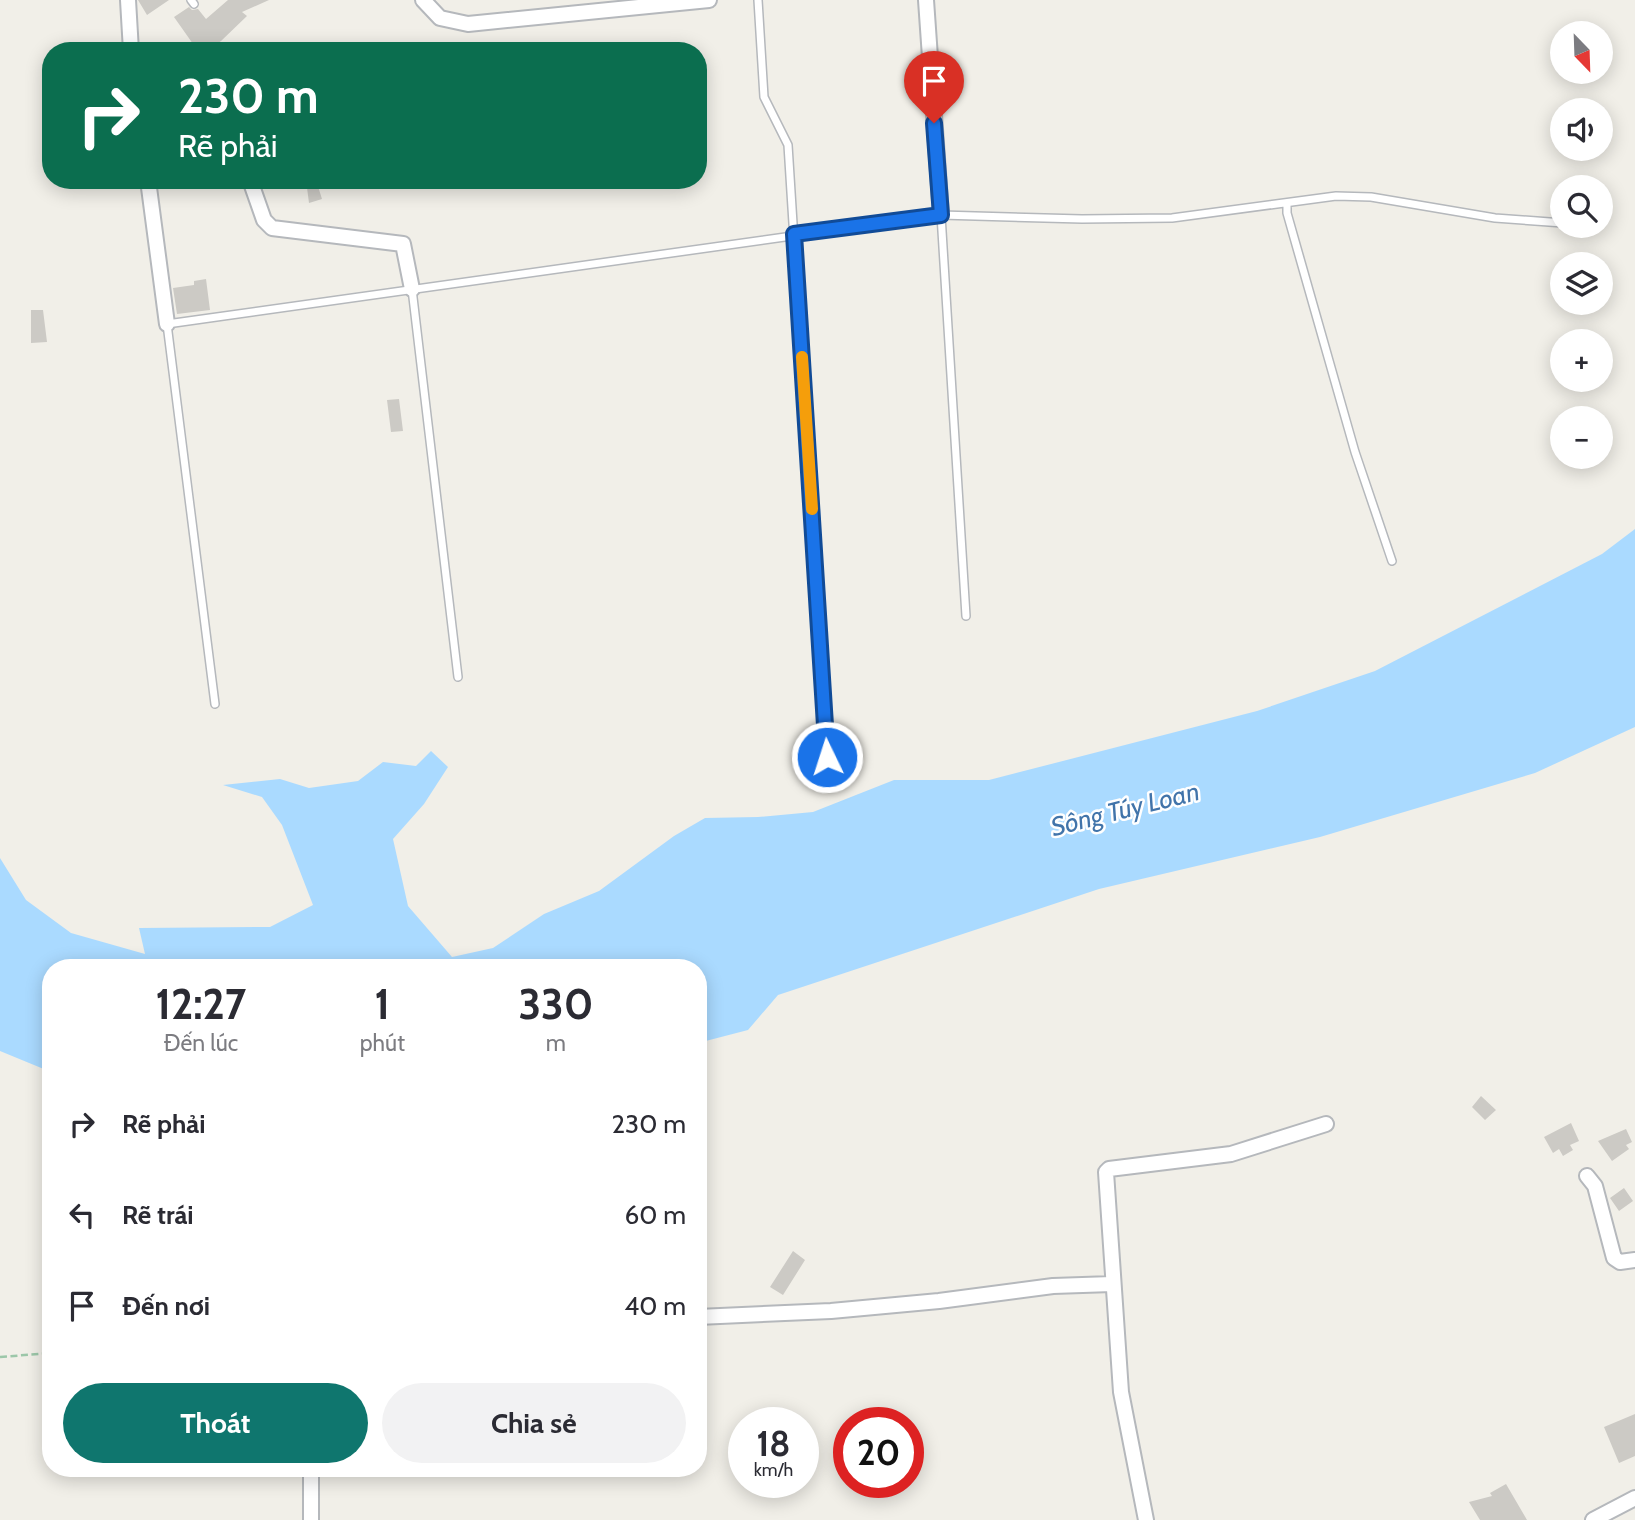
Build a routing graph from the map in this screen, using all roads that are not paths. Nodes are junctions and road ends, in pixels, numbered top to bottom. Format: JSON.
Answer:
{"nodes":[{"id":1,"x":128,"y":0,"type":"edge"},
{"id":2,"x":423,"y":0,"type":"edge"},
{"id":3,"x":709,"y":0,"type":"edge"},
{"id":4,"x":758,"y":0,"type":"edge"},
{"id":5,"x":926,"y":0,"type":"edge"},
{"id":6,"x":130,"y":42,"type":"edge"},
{"id":7,"x":149,"y":189,"type":"edge"},
{"id":8,"x":253,"y":189,"type":"edge"},
{"id":9,"x":1287,"y":203,"type":"junction"},
{"id":10,"x":941,"y":215,"type":"junction"},
{"id":11,"x":1550,"y":222,"type":"edge"},
{"id":12,"x":794,"y":234,"type":"junction"},
{"id":13,"x":412,"y":289,"type":"junction"},
{"id":14,"x":167,"y":324,"type":"junction"},
{"id":15,"x":1392,"y":561,"type":"dead end"},
{"id":16,"x":966,"y":616,"type":"dead end"},
{"id":17,"x":458,"y":677,"type":"dead end"},
{"id":18,"x":215,"y":704,"type":"dead end"},
{"id":19,"x":827,"y":757,"type":"dead end"},
{"id":20,"x":1326,"y":1124,"type":"dead end"},
{"id":21,"x":1587,"y":1176,"type":"dead end"},
{"id":22,"x":1635,"y":1260,"type":"edge"},
{"id":23,"x":1112,"y":1284,"type":"junction"},
{"id":24,"x":707,"y":1317,"type":"edge"},
{"id":25,"x":311,"y":1477,"type":"edge"},
{"id":26,"x":1635,"y":1498,"type":"edge"},
{"id":27,"x":1612,"y":1515,"type":"edge"},
{"id":28,"x":311,"y":1520,"type":"edge"},
{"id":29,"x":1146,"y":1520,"type":"edge"},
{"id":30,"x":1592,"y":1520,"type":"edge"}],
"edges":[{"from":1,"to":6,"type":"street"},
{"from":2,"to":3,"type":"street"},
{"from":4,"to":12,"type":"lane"},
{"from":5,"to":10,"type":"street"},
{"from":7,"to":14,"type":"street"},
{"from":8,"to":13,"type":"street"},
{"from":9,"to":10,"type":"lane"},
{"from":9,"to":11,"type":"lane"},
{"from":9,"to":15,"type":"lane"},
{"from":10,"to":12,"type":"lane"},
{"from":10,"to":16,"type":"lane"},
{"from":12,"to":13,"type":"lane"},
{"from":12,"to":19,"type":"lane"},
{"from":13,"to":14,"type":"lane"},
{"from":13,"to":17,"type":"lane"},
{"from":14,"to":18,"type":"lane"},
{"from":20,"to":23,"type":"street"},
{"from":21,"to":22,"type":"street"},
{"from":23,"to":24,"type":"street"},
{"from":23,"to":29,"type":"street"},
{"from":25,"to":28,"type":"street"},
{"from":26,"to":27,"type":"street"},
{"from":27,"to":30,"type":"street"}]}
